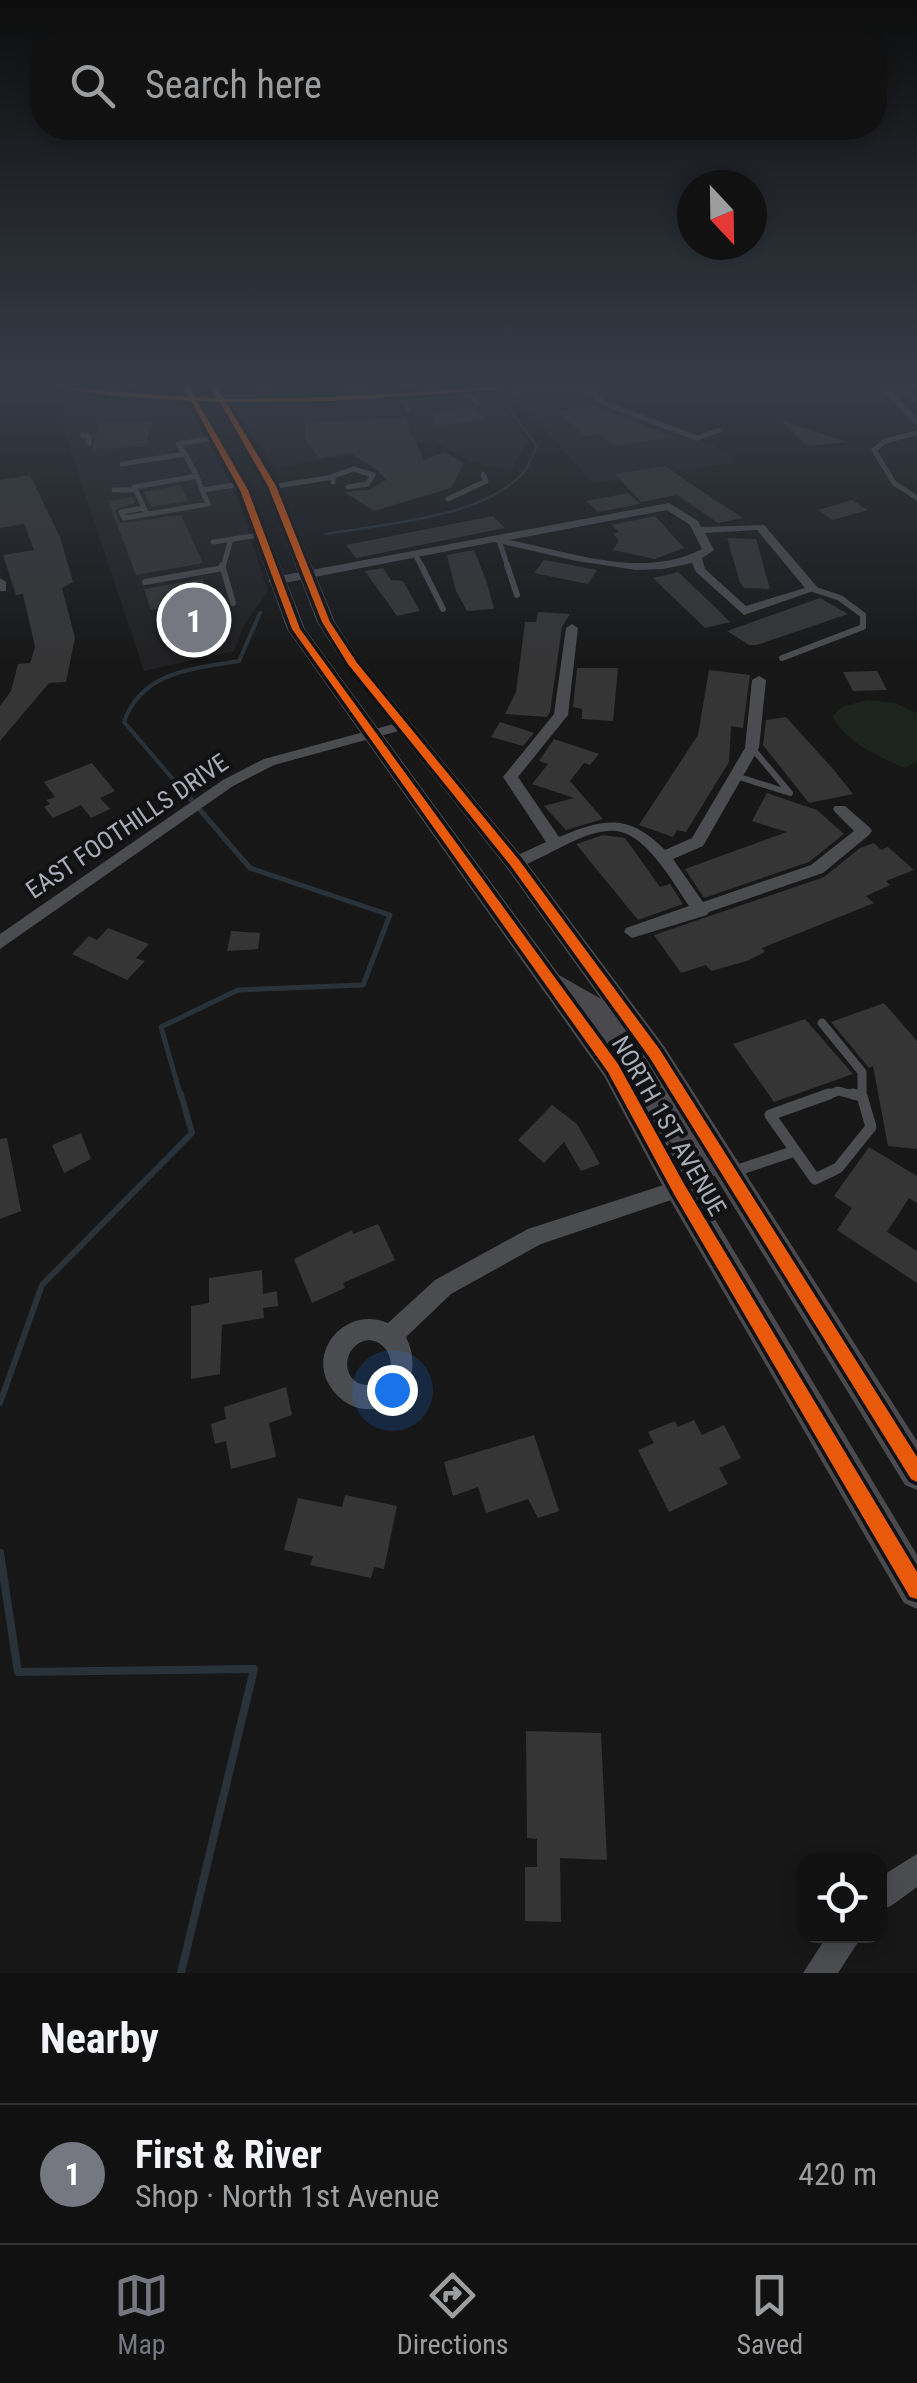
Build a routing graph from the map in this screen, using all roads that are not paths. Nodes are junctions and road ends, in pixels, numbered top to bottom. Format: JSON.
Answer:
{"nodes":[{"id":1,"x":182,"y":479,"type":"edge"},
{"id":2,"x":197,"y":479,"type":"edge"},
{"id":3,"x":237,"y":479,"type":"edge"},
{"id":4,"x":268,"y":479,"type":"edge"},
{"id":5,"x":332,"y":479,"type":"edge"},
{"id":6,"x":371,"y":479,"type":"edge"},
{"id":7,"x":486,"y":479,"type":"edge"},
{"id":8,"x":891,"y":479,"type":"edge"},
{"id":9,"x":240,"y":484,"type":"junction"},
{"id":10,"x":272,"y":486,"type":"junction"},
{"id":11,"x":348,"y":487,"type":"dead end"},
{"id":12,"x":135,"y":489,"type":"joint"},
{"id":13,"x":202,"y":490,"type":"junction"},
{"id":14,"x":917,"y":498,"type":"edge"},
{"id":15,"x":448,"y":500,"type":"dead end"},
{"id":16,"x":699,"y":530,"type":"junction"},
{"id":17,"x":259,"y":535,"type":"junction"},
{"id":18,"x":231,"y":539,"type":"junction"},
{"id":19,"x":499,"y":541,"type":"junction"},
{"id":20,"x":213,"y":542,"type":"dead end"},
{"id":21,"x":416,"y":556,"type":"junction"},
{"id":22,"x":697,"y":558,"type":"junction"},
{"id":23,"x":223,"y":568,"type":"junction"},
{"id":24,"x":306,"y":576,"type":"junction"},
{"id":25,"x":274,"y":581,"type":"junction"},
{"id":26,"x":145,"y":582,"type":"dead end"},
{"id":27,"x":814,"y":589,"type":"junction"},
{"id":28,"x":517,"y":595,"type":"dead end"},
{"id":29,"x":233,"y":603,"type":"dead end"},
{"id":30,"x":443,"y":610,"type":"dead end"},
{"id":31,"x":572,"y":628,"type":"dead end"},
{"id":32,"x":782,"y":658,"type":"dead end"},
{"id":33,"x":759,"y":680,"type":"dead end"},
{"id":34,"x":401,"y":726,"type":"junction"},
{"id":35,"x":370,"y":736,"type":"junction"},
{"id":36,"x":752,"y":748,"type":"junction"},
{"id":37,"x":736,"y":776,"type":"junction"},
{"id":38,"x":840,"y":809,"type":"dead end"},
{"id":39,"x":555,"y":843,"type":"junction"},
{"id":40,"x":663,"y":857,"type":"junction"},
{"id":41,"x":515,"y":864,"type":"junction"},
{"id":42,"x":702,"y":910,"type":"junction"},
{"id":43,"x":632,"y":932,"type":"dead end"},
{"id":44,"x":0,"y":943,"type":"edge"},
{"id":45,"x":547,"y":976,"type":"junction"},
{"id":46,"x":822,"y":1023,"type":"dead end"},
{"id":47,"x":862,"y":1096,"type":"junction"},
{"id":48,"x":794,"y":1151,"type":"junction"},
{"id":49,"x":728,"y":1174,"type":"junction"},
{"id":50,"x":679,"y":1189,"type":"junction"},
{"id":51,"x":392,"y":1335,"type":"dead end"},
{"id":52,"x":917,"y":1473,"type":"edge"},
{"id":53,"x":917,"y":1590,"type":"edge"},
{"id":54,"x":917,"y":1869,"type":"edge"},
{"id":55,"x":887,"y":1889,"type":"edge"},
{"id":56,"x":841,"y":1943,"type":"edge"},
{"id":57,"x":819,"y":1973,"type":"edge"}],
"edges":[{"from":1,"to":12,"type":"lane"},
{"from":2,"to":13,"type":"lane"},
{"from":3,"to":9,"type":"main road","name":"NORTH 1ST AVENUE"},
{"from":4,"to":10,"type":"main road","name":"NORTH 1ST AVENUE"},
{"from":5,"to":10,"type":"lane"},
{"from":6,"to":11,"type":"lane"},
{"from":7,"to":15,"type":"lane"},
{"from":8,"to":14,"type":"lane"},
{"from":9,"to":13,"type":"lane"},
{"from":9,"to":17,"type":"main road","name":"NORTH 1ST AVENUE"},
{"from":10,"to":24,"type":"main road","name":"NORTH 1ST AVENUE"},
{"from":12,"to":13,"type":"lane"},
{"from":16,"to":19,"type":"street"},
{"from":16,"to":22,"type":"street"},
{"from":16,"to":27,"type":"street"},
{"from":17,"to":18,"type":"lane"},
{"from":17,"to":25,"type":"main road","name":"NORTH 1ST AVENUE"},
{"from":18,"to":20,"type":"lane"},
{"from":18,"to":23,"type":"lane"},
{"from":19,"to":21,"type":"street"},
{"from":19,"to":22,"type":"street"},
{"from":19,"to":28,"type":"lane"},
{"from":21,"to":24,"type":"street"},
{"from":21,"to":30,"type":"lane"},
{"from":22,"to":27,"type":"street"},
{"from":23,"to":26,"type":"lane"},
{"from":23,"to":29,"type":"lane"},
{"from":24,"to":25,"type":"street"},
{"from":24,"to":34,"type":"main road","name":"NORTH 1ST AVENUE"},
{"from":25,"to":35,"type":"main road","name":"NORTH 1ST AVENUE"},
{"from":27,"to":32,"type":"lane"},
{"from":31,"to":39,"type":"street"},
{"from":33,"to":36,"type":"street"},
{"from":34,"to":35,"type":"street","name":"EAST FOOTHILLS DRIVE"},
{"from":34,"to":41,"type":"main road","name":"NORTH 1ST AVENUE"},
{"from":35,"to":44,"type":"street","name":"EAST FOOTHILLS DRIVE"},
{"from":35,"to":45,"type":"main road","name":"NORTH 1ST AVENUE"},
{"from":36,"to":37,"type":"street"},
{"from":36,"to":37,"type":"lane"},
{"from":37,"to":40,"type":"street"},
{"from":38,"to":42,"type":"street"},
{"from":39,"to":40,"type":"street"},
{"from":39,"to":41,"type":"street"},
{"from":40,"to":42,"type":"street"},
{"from":41,"to":49,"type":"main road","name":"NORTH 1ST AVENUE"},
{"from":42,"to":43,"type":"street"},
{"from":45,"to":49,"type":"main road"},
{"from":45,"to":50,"type":"main road","name":"NORTH 1ST AVENUE"},
{"from":46,"to":47,"type":"lane"},
{"from":47,"to":48,"type":"lane"},
{"from":47,"to":48,"type":"lane"},
{"from":48,"to":49,"type":"lane"},
{"from":49,"to":52,"type":"main road","name":"NORTH 1ST AVENUE"},
{"from":50,"to":51,"type":"street"},
{"from":50,"to":53,"type":"main road","name":"NORTH 1ST AVENUE"},
{"from":54,"to":55,"type":"street"},
{"from":56,"to":57,"type":"street"}]}
